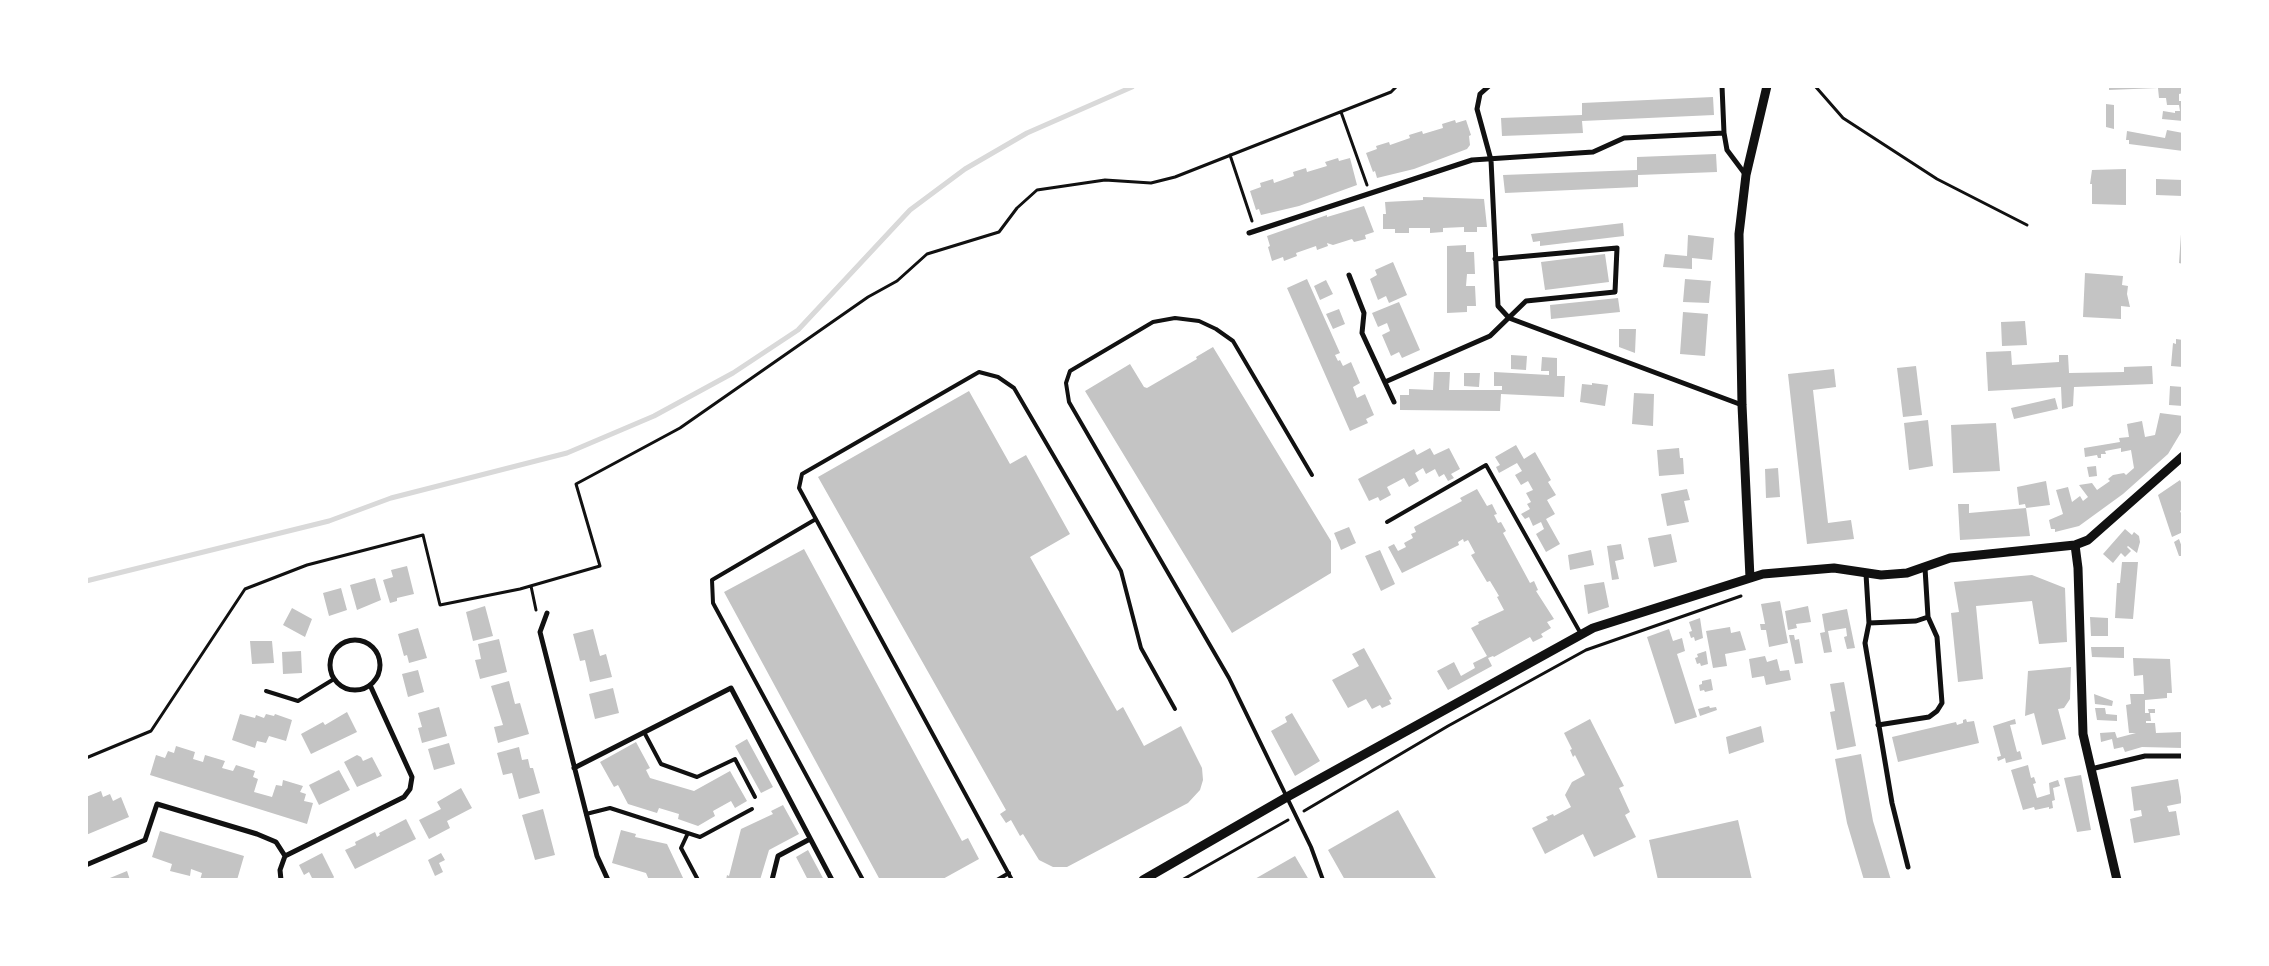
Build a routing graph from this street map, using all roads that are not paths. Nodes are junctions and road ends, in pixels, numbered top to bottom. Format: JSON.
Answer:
{"nodes":[{"id":1,"x":1489,"y":86,"type":"edge"},
{"id":2,"x":1722,"y":86,"type":"edge"},
{"id":3,"x":1767,"y":86,"type":"edge"},
{"id":4,"x":1724,"y":134,"type":"junction"},
{"id":5,"x":1491,"y":160,"type":"junction"},
{"id":6,"x":1746,"y":175,"type":"junction"},
{"id":7,"x":1252,"y":232,"type":"road end"},
{"id":8,"x":1495,"y":260,"type":"junction"},
{"id":9,"x":1349,"y":275,"type":"dead end"},
{"id":10,"x":1509,"y":318,"type":"junction"},
{"id":11,"x":1385,"y":382,"type":"junction"},
{"id":12,"x":1394,"y":402,"type":"dead end"},
{"id":13,"x":1742,"y":405,"type":"junction"},
{"id":14,"x":2183,"y":456,"type":"edge"},
{"id":15,"x":1312,"y":475,"type":"dead end"},
{"id":16,"x":816,"y":519,"type":"junction"},
{"id":17,"x":1387,"y":522,"type":"dead end"},
{"id":18,"x":2075,"y":545,"type":"junction"},
{"id":19,"x":1925,"y":568,"type":"junction"},
{"id":20,"x":1866,"y":574,"type":"junction"},
{"id":21,"x":1750,"y":578,"type":"junction"},
{"id":22,"x":547,"y":613,"type":"dead end"},
{"id":23,"x":1928,"y":617,"type":"junction"},
{"id":24,"x":1869,"y":623,"type":"junction"},
{"id":25,"x":1581,"y":634,"type":"junction"},
{"id":26,"x":334,"y":679,"type":"junction"},
{"id":27,"x":370,"y":685,"type":"junction"},
{"id":28,"x":266,"y":691,"type":"dead end"},
{"id":29,"x":1175,"y":709,"type":"dead end"},
{"id":30,"x":1878,"y":725,"type":"junction"},
{"id":31,"x":644,"y":732,"type":"junction"},
{"id":32,"x":2183,"y":756,"type":"edge"},
{"id":33,"x":574,"y":768,"type":"junction"},
{"id":34,"x":2091,"y":770,"type":"junction"},
{"id":35,"x":755,"y":797,"type":"dead end"},
{"id":36,"x":1287,"y":797,"type":"junction"},
{"id":37,"x":752,"y":809,"type":"dead end"},
{"id":38,"x":586,"y":814,"type":"junction"},
{"id":39,"x":688,"y":833,"type":"junction"},
{"id":40,"x":810,"y":839,"type":"junction"},
{"id":41,"x":285,"y":856,"type":"junction"},
{"id":42,"x":86,"y":865,"type":"edge"},
{"id":43,"x":1908,"y":868,"type":"dead end"},
{"id":44,"x":1009,"y":873,"type":"junction"},
{"id":45,"x":281,"y":880,"type":"edge"},
{"id":46,"x":608,"y":880,"type":"edge"},
{"id":47,"x":698,"y":880,"type":"edge"},
{"id":48,"x":772,"y":880,"type":"edge"},
{"id":49,"x":832,"y":880,"type":"edge"},
{"id":50,"x":863,"y":880,"type":"edge"},
{"id":51,"x":997,"y":880,"type":"edge"},
{"id":52,"x":1012,"y":880,"type":"edge"},
{"id":53,"x":1143,"y":880,"type":"edge"},
{"id":54,"x":1323,"y":880,"type":"edge"},
{"id":55,"x":2117,"y":880,"type":"edge"}],
"edges":[{"from":1,"to":5,"type":"street"},
{"from":2,"to":4,"type":"street"},
{"from":3,"to":6,"type":"street"},
{"from":4,"to":5,"type":"street"},
{"from":4,"to":6,"type":"street"},
{"from":5,"to":7,"type":"street"},
{"from":5,"to":8,"type":"street"},
{"from":6,"to":13,"type":"street"},
{"from":8,"to":10,"type":"street"},
{"from":8,"to":10,"type":"street"},
{"from":9,"to":11,"type":"street"},
{"from":10,"to":11,"type":"street"},
{"from":10,"to":13,"type":"street"},
{"from":11,"to":12,"type":"street"},
{"from":13,"to":21,"type":"street"},
{"from":14,"to":18,"type":"street"},
{"from":15,"to":36,"type":"lane"},
{"from":16,"to":29,"type":"lane"},
{"from":16,"to":44,"type":"lane"},
{"from":16,"to":50,"type":"lane"},
{"from":17,"to":25,"type":"lane"},
{"from":18,"to":19,"type":"street"},
{"from":18,"to":34,"type":"street"},
{"from":19,"to":20,"type":"street"},
{"from":19,"to":23,"type":"street"},
{"from":20,"to":21,"type":"street"},
{"from":20,"to":24,"type":"street"},
{"from":21,"to":25,"type":"street"},
{"from":22,"to":33,"type":"street"},
{"from":23,"to":24,"type":"street"},
{"from":23,"to":30,"type":"street"},
{"from":24,"to":30,"type":"street"},
{"from":25,"to":36,"type":"street"},
{"from":26,"to":27,"type":"street"},
{"from":26,"to":27,"type":"street"},
{"from":26,"to":28,"type":"lane"},
{"from":27,"to":41,"type":"street"},
{"from":30,"to":43,"type":"street"},
{"from":31,"to":33,"type":"street"},
{"from":31,"to":35,"type":"lane"},
{"from":31,"to":40,"type":"street"},
{"from":32,"to":34,"type":"street"},
{"from":33,"to":38,"type":"street"},
{"from":34,"to":55,"type":"street"},
{"from":36,"to":53,"type":"street"},
{"from":36,"to":54,"type":"lane"},
{"from":37,"to":39,"type":"lane"},
{"from":38,"to":39,"type":"lane"},
{"from":38,"to":46,"type":"street"},
{"from":39,"to":47,"type":"lane"},
{"from":40,"to":48,"type":"street"},
{"from":40,"to":49,"type":"street"},
{"from":41,"to":42,"type":"street"},
{"from":41,"to":45,"type":"street"},
{"from":44,"to":51,"type":"lane"},
{"from":44,"to":52,"type":"lane"}]}
